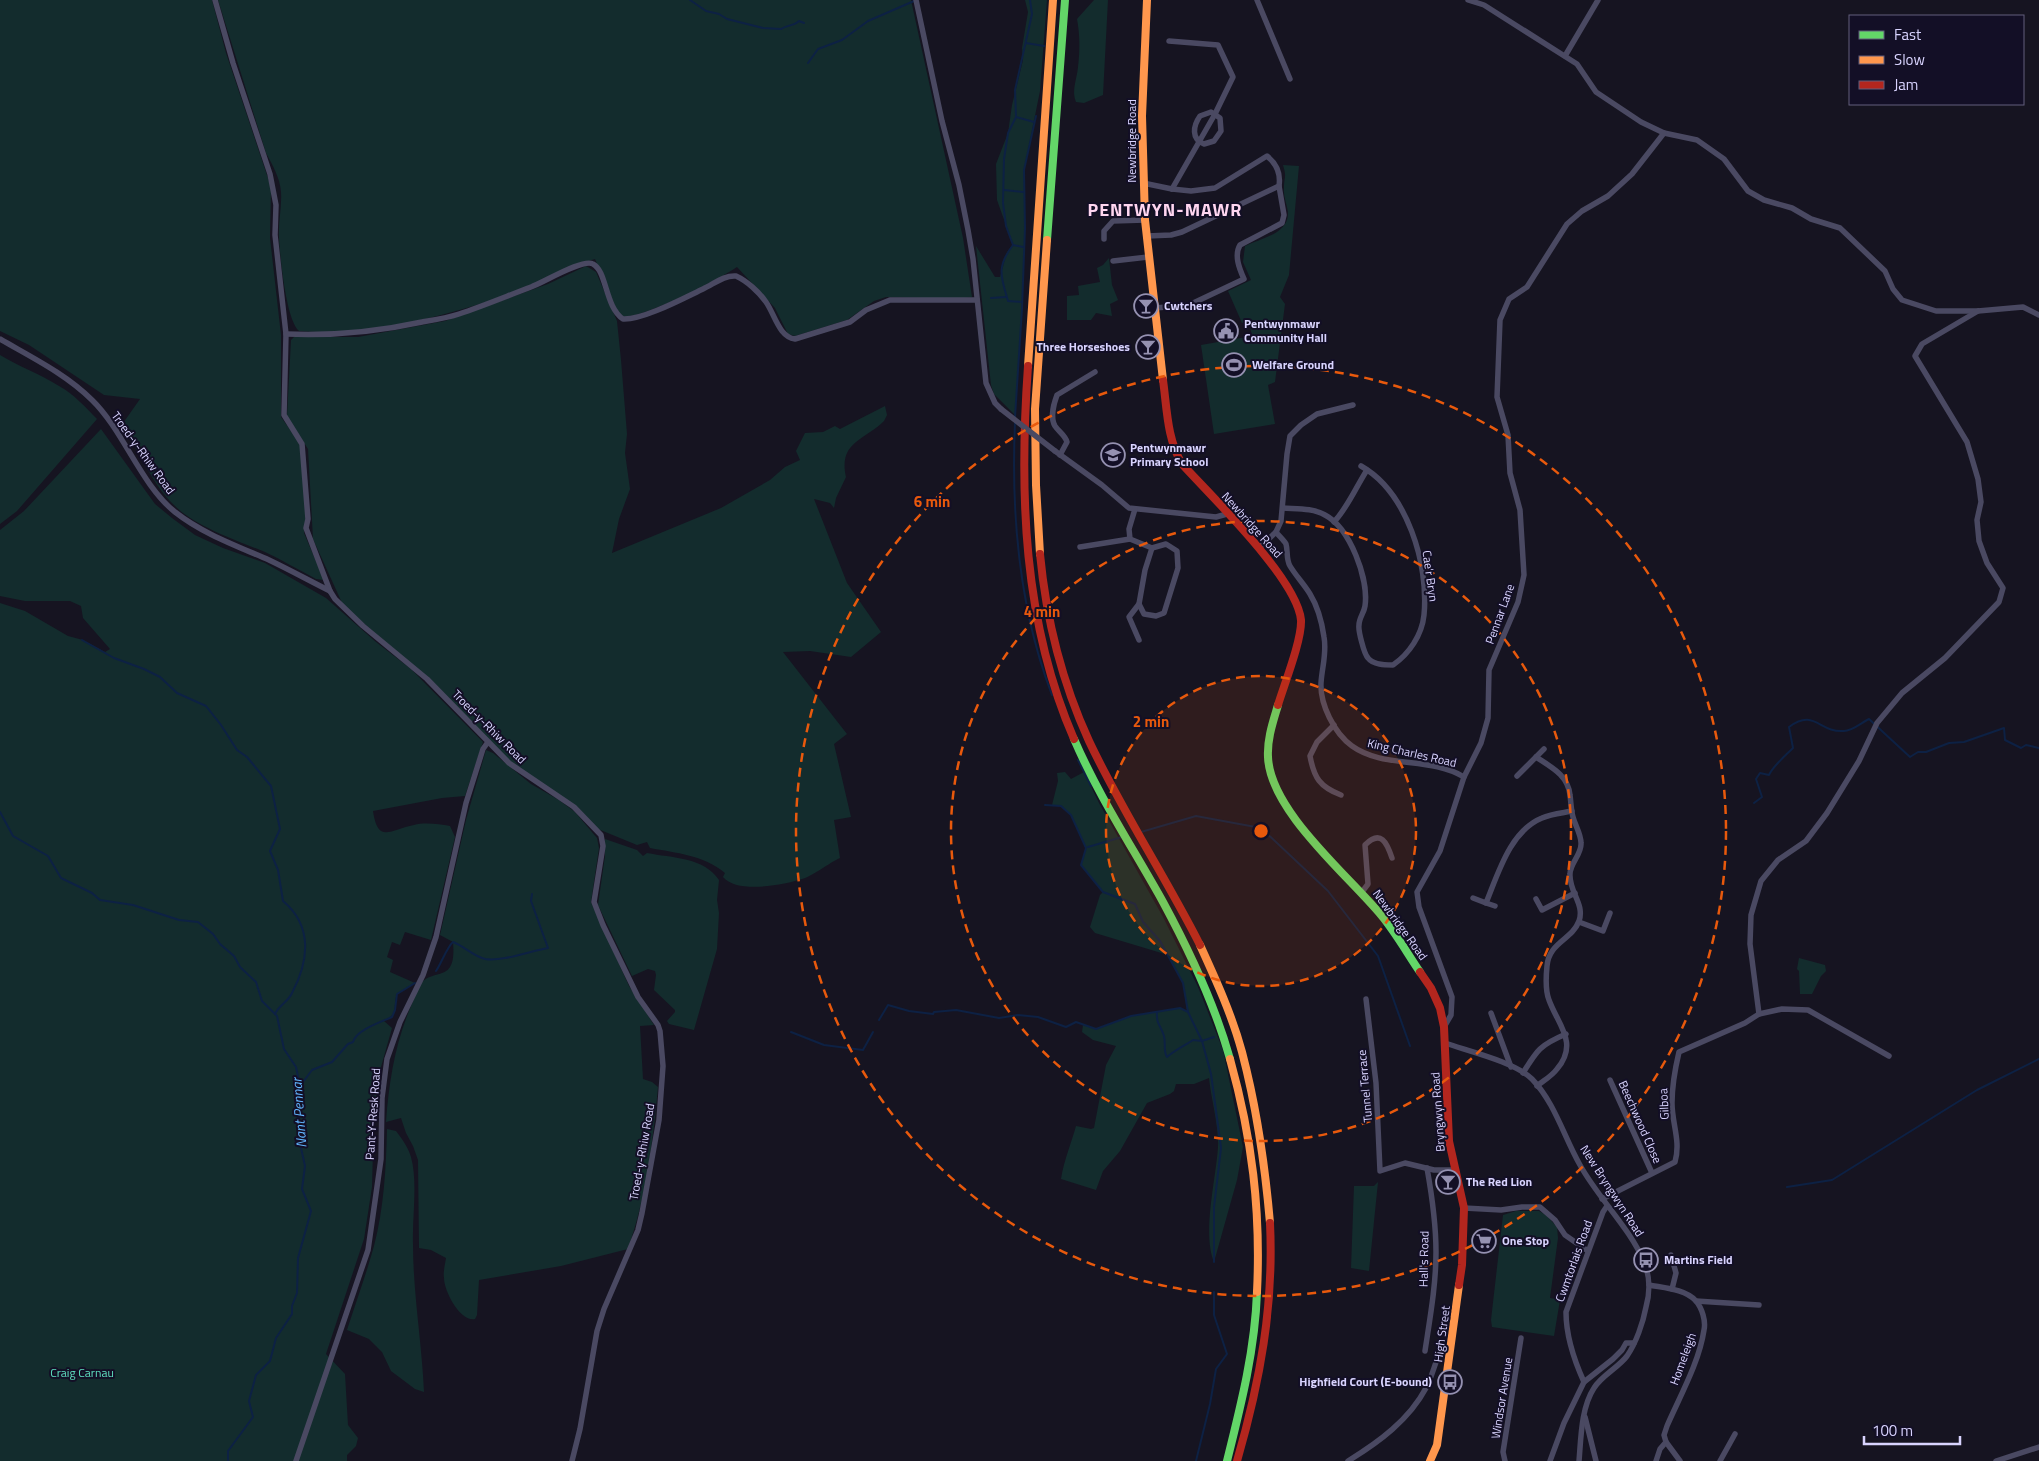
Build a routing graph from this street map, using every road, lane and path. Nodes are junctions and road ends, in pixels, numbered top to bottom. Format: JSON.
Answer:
{"nodes":[{"id":1,"x":215,"y":0,"type":"edge"},
{"id":2,"x":916,"y":0,"type":"edge"},
{"id":3,"x":1053,"y":0,"type":"edge"},
{"id":4,"x":1065,"y":0,"type":"edge"},
{"id":5,"x":1147,"y":0,"type":"edge"},
{"id":6,"x":1257,"y":0,"type":"edge"},
{"id":7,"x":1468,"y":0,"type":"edge"},
{"id":8,"x":1598,"y":0,"type":"edge"},
{"id":9,"x":1169,"y":41,"type":"dead end"},
{"id":10,"x":1565,"y":56,"type":"junction"},
{"id":11,"x":1290,"y":79,"type":"dead end"},
{"id":12,"x":1215,"y":114,"type":"junction"},
{"id":13,"x":1664,"y":133,"type":"junction"},
{"id":14,"x":1199,"y":142,"type":"junction"},
{"id":15,"x":1143,"y":183,"type":"junction"},
{"id":16,"x":1279,"y":186,"type":"junction"},
{"id":17,"x":1172,"y":189,"type":"junction"},
{"id":18,"x":1144,"y":220,"type":"junction"},
{"id":19,"x":1147,"y":236,"type":"junction"},
{"id":20,"x":1104,"y":239,"type":"dead end"},
{"id":21,"x":1148,"y":257,"type":"junction"},
{"id":22,"x":1113,"y":261,"type":"dead end"},
{"id":23,"x":977,"y":300,"type":"junction"},
{"id":24,"x":1155,"y":308,"type":"junction"},
{"id":25,"x":1978,"y":311,"type":"junction"},
{"id":26,"x":2039,"y":315,"type":"edge"},
{"id":27,"x":286,"y":334,"type":"junction"},
{"id":28,"x":0,"y":339,"type":"edge"},
{"id":29,"x":1096,"y":372,"type":"dead end"},
{"id":30,"x":1353,"y":405,"type":"dead end"},
{"id":31,"x":1060,"y":455,"type":"junction"},
{"id":32,"x":1361,"y":466,"type":"dead end"},
{"id":33,"x":1367,"y":470,"type":"junction"},
{"id":34,"x":1283,"y":508,"type":"junction"},
{"id":35,"x":1135,"y":509,"type":"junction"},
{"id":36,"x":1227,"y":514,"type":"junction"},
{"id":37,"x":1334,"y":522,"type":"junction"},
{"id":38,"x":1276,"y":532,"type":"junction"},
{"id":39,"x":1130,"y":539,"type":"junction"},
{"id":40,"x":1080,"y":547,"type":"dead end"},
{"id":41,"x":1152,"y":548,"type":"junction"},
{"id":42,"x":1259,"y":548,"type":"junction"},
{"id":43,"x":330,"y":591,"type":"junction"},
{"id":44,"x":1139,"y":604,"type":"junction"},
{"id":45,"x":1139,"y":640,"type":"dead end"},
{"id":46,"x":1334,"y":725,"type":"junction"},
{"id":47,"x":488,"y":742,"type":"junction"},
{"id":48,"x":1544,"y":749,"type":"dead end"},
{"id":49,"x":1536,"y":757,"type":"junction"},
{"id":50,"x":1517,"y":776,"type":"dead end"},
{"id":51,"x":1464,"y":777,"type":"junction"},
{"id":52,"x":1341,"y":795,"type":"dead end"},
{"id":53,"x":1572,"y":811,"type":"junction"},
{"id":54,"x":1392,"y":858,"type":"dead end"},
{"id":55,"x":1362,"y":892,"type":"junction"},
{"id":56,"x":1575,"y":894,"type":"junction"},
{"id":57,"x":1473,"y":898,"type":"dead end"},
{"id":58,"x":1536,"y":899,"type":"dead end"},
{"id":59,"x":1486,"y":903,"type":"junction"},
{"id":60,"x":1495,"y":906,"type":"dead end"},
{"id":61,"x":1610,"y":913,"type":"dead end"},
{"id":62,"x":1578,"y":922,"type":"junction"},
{"id":63,"x":1366,"y":999,"type":"dead end"},
{"id":64,"x":1491,"y":1013,"type":"dead end"},
{"id":65,"x":1759,"y":1014,"type":"junction"},
{"id":66,"x":1444,"y":1027,"type":"junction"},
{"id":67,"x":1566,"y":1034,"type":"junction"},
{"id":68,"x":1445,"y":1043,"type":"junction"},
{"id":69,"x":1889,"y":1056,"type":"dead end"},
{"id":70,"x":1511,"y":1067,"type":"junction"},
{"id":71,"x":1523,"y":1073,"type":"junction"},
{"id":72,"x":1610,"y":1080,"type":"dead end"},
{"id":73,"x":1537,"y":1086,"type":"junction"},
{"id":74,"x":1427,"y":1168,"type":"junction"},
{"id":75,"x":1455,"y":1170,"type":"junction"},
{"id":76,"x":1652,"y":1174,"type":"junction"},
{"id":77,"x":1602,"y":1199,"type":"junction"},
{"id":78,"x":1607,"y":1206,"type":"junction"},
{"id":79,"x":1464,"y":1208,"type":"junction"},
{"id":80,"x":1588,"y":1251,"type":"junction"},
{"id":81,"x":1671,"y":1255,"type":"dead end"},
{"id":82,"x":1649,"y":1285,"type":"junction"},
{"id":83,"x":1672,"y":1289,"type":"junction"},
{"id":84,"x":1696,"y":1301,"type":"junction"},
{"id":85,"x":1759,"y":1306,"type":"dead end"},
{"id":86,"x":1521,"y":1338,"type":"dead end"},
{"id":87,"x":1634,"y":1343,"type":"junction"},
{"id":88,"x":1451,"y":1346,"type":"junction"},
{"id":89,"x":1425,"y":1351,"type":"dead end"},
{"id":90,"x":1584,"y":1382,"type":"junction"},
{"id":91,"x":1584,"y":1415,"type":"junction"},
{"id":92,"x":1735,"y":1434,"type":"dead end"},
{"id":93,"x":1666,"y":1442,"type":"junction"},
{"id":94,"x":2039,"y":1447,"type":"edge"},
{"id":95,"x":296,"y":1461,"type":"edge"},
{"id":96,"x":572,"y":1461,"type":"edge"},
{"id":97,"x":1226,"y":1461,"type":"edge"},
{"id":98,"x":1237,"y":1461,"type":"edge"},
{"id":99,"x":1348,"y":1461,"type":"edge"},
{"id":100,"x":1430,"y":1461,"type":"edge"},
{"id":101,"x":1505,"y":1461,"type":"edge"},
{"id":102,"x":1550,"y":1461,"type":"edge"},
{"id":103,"x":1579,"y":1461,"type":"edge"},
{"id":104,"x":1596,"y":1461,"type":"edge"},
{"id":105,"x":1656,"y":1461,"type":"edge"},
{"id":106,"x":1680,"y":1461,"type":"edge"},
{"id":107,"x":1720,"y":1461,"type":"edge"},
{"id":108,"x":1996,"y":1461,"type":"edge"}],
"edges":[{"from":1,"to":27,"type":"street"},
{"from":2,"to":23,"type":"street"},
{"from":3,"to":97,"type":"main road"},
{"from":4,"to":98,"type":"main road"},
{"from":5,"to":15,"type":"main road","name":"Newbridge Road"},
{"from":6,"to":11,"type":"street"},
{"from":7,"to":10,"type":"street"},
{"from":8,"to":10,"type":"street"},
{"from":9,"to":12,"type":"street"},
{"from":10,"to":13,"type":"street"},
{"from":12,"to":14,"type":"street"},
{"from":12,"to":14,"type":"street"},
{"from":12,"to":14,"type":"street"},
{"from":13,"to":25,"type":"street"},
{"from":13,"to":51,"type":"street","name":"Pennar Lane"},
{"from":14,"to":17,"type":"street"},
{"from":15,"to":17,"type":"street"},
{"from":15,"to":18,"type":"main road","name":"Newbridge Road"},
{"from":16,"to":17,"type":"street"},
{"from":16,"to":19,"type":"street"},
{"from":16,"to":24,"type":"street"},
{"from":18,"to":19,"type":"main road","name":"Newbridge Road"},
{"from":18,"to":20,"type":"street"},
{"from":19,"to":21,"type":"main road","name":"Newbridge Road"},
{"from":21,"to":22,"type":"street"},
{"from":21,"to":24,"type":"main road","name":"Newbridge Road"},
{"from":23,"to":27,"type":"street"},
{"from":23,"to":31,"type":"street","bridge":true},
{"from":24,"to":36,"type":"main road","name":"Newbridge Road"},
{"from":25,"to":26,"type":"street"},
{"from":25,"to":65,"type":"street"},
{"from":27,"to":43,"type":"street"},
{"from":28,"to":43,"type":"street","name":"Troed-y-Rhiw Road"},
{"from":29,"to":31,"type":"street"},
{"from":30,"to":34,"type":"street"},
{"from":31,"to":35,"type":"street"},
{"from":32,"to":33,"type":"street","name":"Cae'r Bryn"},
{"from":33,"to":37,"type":"street"},
{"from":33,"to":37,"type":"street","name":"Cae'r Bryn"},
{"from":34,"to":37,"type":"street","name":"Cae'r Bryn"},
{"from":34,"to":38,"type":"street"},
{"from":35,"to":36,"type":"street"},
{"from":35,"to":39,"type":"street"},
{"from":36,"to":42,"type":"main road","name":"Newbridge Road"},
{"from":38,"to":42,"type":"street"},
{"from":38,"to":46,"type":"street","name":"King Charles Road"},
{"from":39,"to":40,"type":"street"},
{"from":39,"to":41,"type":"street"},
{"from":41,"to":44,"type":"street"},
{"from":41,"to":44,"type":"street"},
{"from":42,"to":55,"type":"main road","name":"Newbridge Road"},
{"from":43,"to":47,"type":"street","name":"Troed-y-Rhiw Road"},
{"from":44,"to":45,"type":"street"},
{"from":46,"to":51,"type":"street","name":"King Charles Road"},
{"from":46,"to":52,"type":"street"},
{"from":47,"to":95,"type":"street","name":"Pant-Y-Resk Road"},
{"from":47,"to":96,"type":"street","name":"Troed-y-Rhiw Road"},
{"from":48,"to":49,"type":"street"},
{"from":49,"to":50,"type":"street"},
{"from":49,"to":53,"type":"street"},
{"from":51,"to":66,"type":"street","name":"Pennar Lane"},
{"from":53,"to":56,"type":"street"},
{"from":53,"to":59,"type":"street"},
{"from":54,"to":55,"type":"street"},
{"from":55,"to":66,"type":"main road","name":"Newbridge Road"},
{"from":56,"to":58,"type":"street"},
{"from":56,"to":62,"type":"street"},
{"from":57,"to":59,"type":"street"},
{"from":59,"to":60,"type":"street"},
{"from":61,"to":62,"type":"street"},
{"from":62,"to":67,"type":"street"},
{"from":63,"to":74,"type":"street","name":"Tunnel Terrace"},
{"from":64,"to":70,"type":"street"},
{"from":65,"to":69,"type":"street"},
{"from":65,"to":76,"type":"street","name":"Gilboa"},
{"from":66,"to":68,"type":"main road","name":"Newbridge Road"},
{"from":67,"to":71,"type":"street"},
{"from":67,"to":73,"type":"street"},
{"from":68,"to":70,"type":"street","name":"New Bryngwyn Road"},
{"from":68,"to":75,"type":"main road","name":"Bryngwyn Road"},
{"from":70,"to":71,"type":"street","name":"New Bryngwyn Road"},
{"from":71,"to":73,"type":"street","name":"New Bryngwyn Road"},
{"from":72,"to":76,"type":"street","name":"Beechwood Close"},
{"from":73,"to":77,"type":"street","name":"New Bryngwyn Road"},
{"from":74,"to":75,"type":"street"},
{"from":74,"to":89,"type":"street","name":"Hall's Road"},
{"from":75,"to":79,"type":"main road","name":"Bryngwyn Road"},
{"from":76,"to":77,"type":"street","name":"Gilboa"},
{"from":77,"to":78,"type":"street","name":"New Bryngwyn Road"},
{"from":78,"to":80,"type":"street","name":"Cwmtorlais Road"},
{"from":78,"to":82,"type":"street","name":"New Bryngwyn Road"},
{"from":79,"to":80,"type":"street"},
{"from":79,"to":88,"type":"main road","name":"High Street"},
{"from":80,"to":90,"type":"street","name":"Cwmtorlais Road"},
{"from":81,"to":83,"type":"street"},
{"from":82,"to":83,"type":"street"},
{"from":82,"to":87,"type":"street","name":"New Bryngwyn Road"},
{"from":83,"to":84,"type":"street"},
{"from":84,"to":85,"type":"street"},
{"from":84,"to":93,"type":"street","name":"Homeleigh"},
{"from":86,"to":101,"type":"street","name":"Windsor Avenue"},
{"from":87,"to":90,"type":"street"},
{"from":87,"to":91,"type":"street","name":"New Bryngwyn Road"},
{"from":88,"to":99,"type":"street"},
{"from":88,"to":100,"type":"main road","name":"High Street"},
{"from":90,"to":102,"type":"street"},
{"from":91,"to":103,"type":"street"},
{"from":91,"to":104,"type":"street"},
{"from":92,"to":107,"type":"street"},
{"from":93,"to":105,"type":"street","name":"Homeleigh"},
{"from":93,"to":106,"type":"street"},
{"from":94,"to":108,"type":"street"}]}
